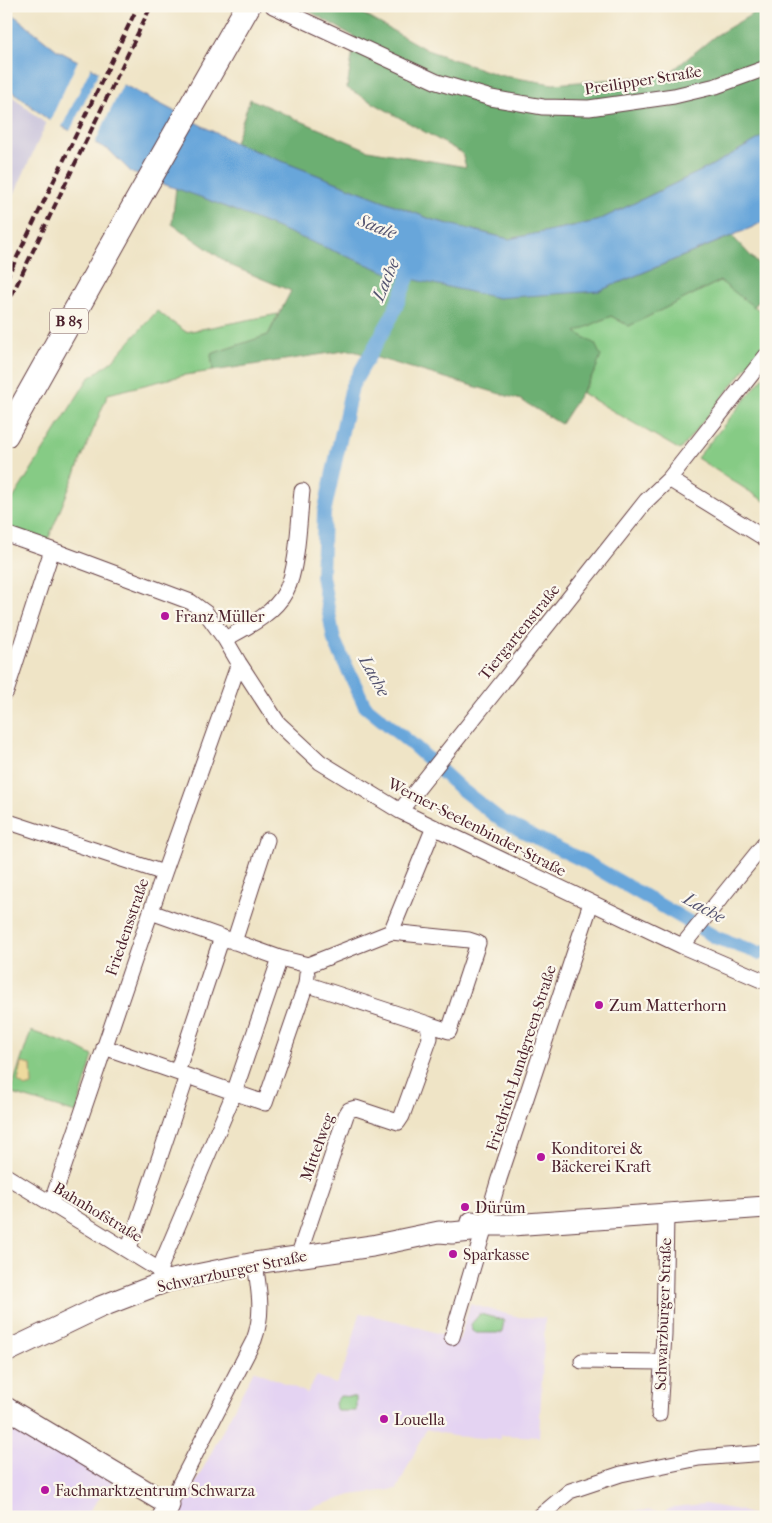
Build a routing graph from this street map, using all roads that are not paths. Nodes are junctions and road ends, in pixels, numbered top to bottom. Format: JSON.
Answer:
{"nodes":[{"id":1,"x":248,"y":6,"type":"edge"},
{"id":2,"x":273,"y":6,"type":"edge"},
{"id":3,"x":766,"y":68,"type":"edge"},
{"id":4,"x":766,"y":356,"type":"edge"},
{"id":5,"x":6,"y":435,"type":"edge"},
{"id":6,"x":669,"y":479,"type":"junction"},
{"id":7,"x":302,"y":492,"type":"dead end"},
{"id":8,"x":6,"y":534,"type":"edge"},
{"id":9,"x":766,"y":539,"type":"edge"},
{"id":10,"x":52,"y":550,"type":"junction"},
{"id":11,"x":225,"y":638,"type":"junction"},
{"id":12,"x":239,"y":663,"type":"junction"},
{"id":13,"x":6,"y":692,"type":"edge"},
{"id":14,"x":400,"y":810,"type":"junction"},
{"id":15,"x":6,"y":820,"type":"edge"},
{"id":16,"x":434,"y":827,"type":"junction"},
{"id":17,"x":267,"y":840,"type":"dead end"},
{"id":18,"x":766,"y":842,"type":"edge"},
{"id":19,"x":164,"y":873,"type":"junction"},
{"id":20,"x":591,"y":903,"type":"junction"},
{"id":21,"x":151,"y":912,"type":"junction"},
{"id":22,"x":391,"y":932,"type":"junction"},
{"id":23,"x":228,"y":939,"type":"junction"},
{"id":24,"x":686,"y":941,"type":"junction"},
{"id":25,"x":280,"y":958,"type":"junction"},
{"id":26,"x":308,"y":965,"type":"junction"},
{"id":27,"x":766,"y":982,"type":"edge"},
{"id":28,"x":306,"y":984,"type":"junction"},
{"id":29,"x":428,"y":1024,"type":"junction"},
{"id":30,"x":104,"y":1047,"type":"junction"},
{"id":31,"x":182,"y":1074,"type":"junction"},
{"id":32,"x":234,"y":1093,"type":"junction"},
{"id":33,"x":6,"y":1176,"type":"edge"},
{"id":34,"x":51,"y":1204,"type":"junction"},
{"id":35,"x":766,"y":1207,"type":"edge"},
{"id":36,"x":666,"y":1214,"type":"junction"},
{"id":37,"x":486,"y":1225,"type":"junction"},
{"id":38,"x":128,"y":1250,"type":"junction"},
{"id":39,"x":298,"y":1257,"type":"junction"},
{"id":40,"x":255,"y":1263,"type":"junction"},
{"id":41,"x":163,"y":1276,"type":"junction"},
{"id":42,"x":452,"y":1337,"type":"dead end"},
{"id":43,"x":6,"y":1352,"type":"edge"},
{"id":44,"x":582,"y":1361,"type":"dead end"},
{"id":45,"x":662,"y":1362,"type":"junction"},
{"id":46,"x":6,"y":1408,"type":"edge"},
{"id":47,"x":659,"y":1414,"type":"dead end"},
{"id":48,"x":766,"y":1453,"type":"edge"},
{"id":49,"x":166,"y":1511,"type":"edge"},
{"id":50,"x":540,"y":1517,"type":"edge"}],
"edges":[{"from":1,"to":5,"type":"main road","number":"B 85"},
{"from":2,"to":3,"type":"street","name":"Preilipper Straße"},
{"from":4,"to":6,"type":"street","name":"Tiergartenstraße"},
{"from":6,"to":9,"type":"street"},
{"from":6,"to":14,"type":"street","name":"Tiergartenstraße"},
{"from":7,"to":11,"type":"street"},
{"from":8,"to":10,"type":"street","name":"Werner-Seelenbinder-Straße"},
{"from":10,"to":11,"type":"street","name":"Werner-Seelenbinder-Straße"},
{"from":10,"to":13,"type":"street"},
{"from":11,"to":12,"type":"street","name":"Werner-Seelenbinder-Straße"},
{"from":12,"to":14,"type":"street","name":"Werner-Seelenbinder-Straße"},
{"from":12,"to":19,"type":"street","name":"Friedensstraße"},
{"from":14,"to":16,"type":"street","name":"Werner-Seelenbinder-Straße"},
{"from":15,"to":19,"type":"street"},
{"from":16,"to":20,"type":"street","name":"Werner-Seelenbinder-Straße"},
{"from":16,"to":22,"type":"street"},
{"from":17,"to":23,"type":"street"},
{"from":18,"to":24,"type":"street"},
{"from":19,"to":21,"type":"street","name":"Friedensstraße"},
{"from":20,"to":24,"type":"street","name":"Werner-Seelenbinder-Straße"},
{"from":20,"to":37,"type":"street","name":"Friedrich-Lundgreen-Straße"},
{"from":21,"to":23,"type":"street"},
{"from":21,"to":30,"type":"street","name":"Friedensstraße"},
{"from":22,"to":26,"type":"street"},
{"from":22,"to":29,"type":"street"},
{"from":23,"to":25,"type":"street"},
{"from":23,"to":31,"type":"street"},
{"from":24,"to":27,"type":"street","name":"Werner-Seelenbinder-Straße"},
{"from":25,"to":26,"type":"street"},
{"from":25,"to":32,"type":"street"},
{"from":26,"to":28,"type":"street"},
{"from":28,"to":29,"type":"street"},
{"from":28,"to":32,"type":"street"},
{"from":29,"to":39,"type":"street","name":"Mittelweg"},
{"from":30,"to":31,"type":"street"},
{"from":30,"to":34,"type":"street","name":"Friedensstraße"},
{"from":31,"to":32,"type":"street"},
{"from":31,"to":38,"type":"street"},
{"from":32,"to":41,"type":"street"},
{"from":33,"to":34,"type":"street","name":"Bahnhofstraße"},
{"from":34,"to":38,"type":"street","name":"Bahnhofstraße"},
{"from":35,"to":36,"type":"street","name":"Schwarzburger Straße"},
{"from":36,"to":37,"type":"street","name":"Schwarzburger Straße"},
{"from":36,"to":45,"type":"street","name":"Schwarzburger Straße"},
{"from":37,"to":39,"type":"street","name":"Schwarzburger Straße"},
{"from":37,"to":42,"type":"street","name":"Friedrich-Lundgreen-Straße"},
{"from":38,"to":41,"type":"street","name":"Bahnhofstraße"},
{"from":39,"to":40,"type":"street","name":"Schwarzburger Straße"},
{"from":40,"to":41,"type":"street","name":"Schwarzburger Straße"},
{"from":40,"to":49,"type":"street"},
{"from":41,"to":43,"type":"street","name":"Schwarzburger Straße"},
{"from":44,"to":45,"type":"street"},
{"from":45,"to":47,"type":"street","name":"Schwarzburger Straße"},
{"from":46,"to":49,"type":"street"},
{"from":48,"to":50,"type":"street"}]}
